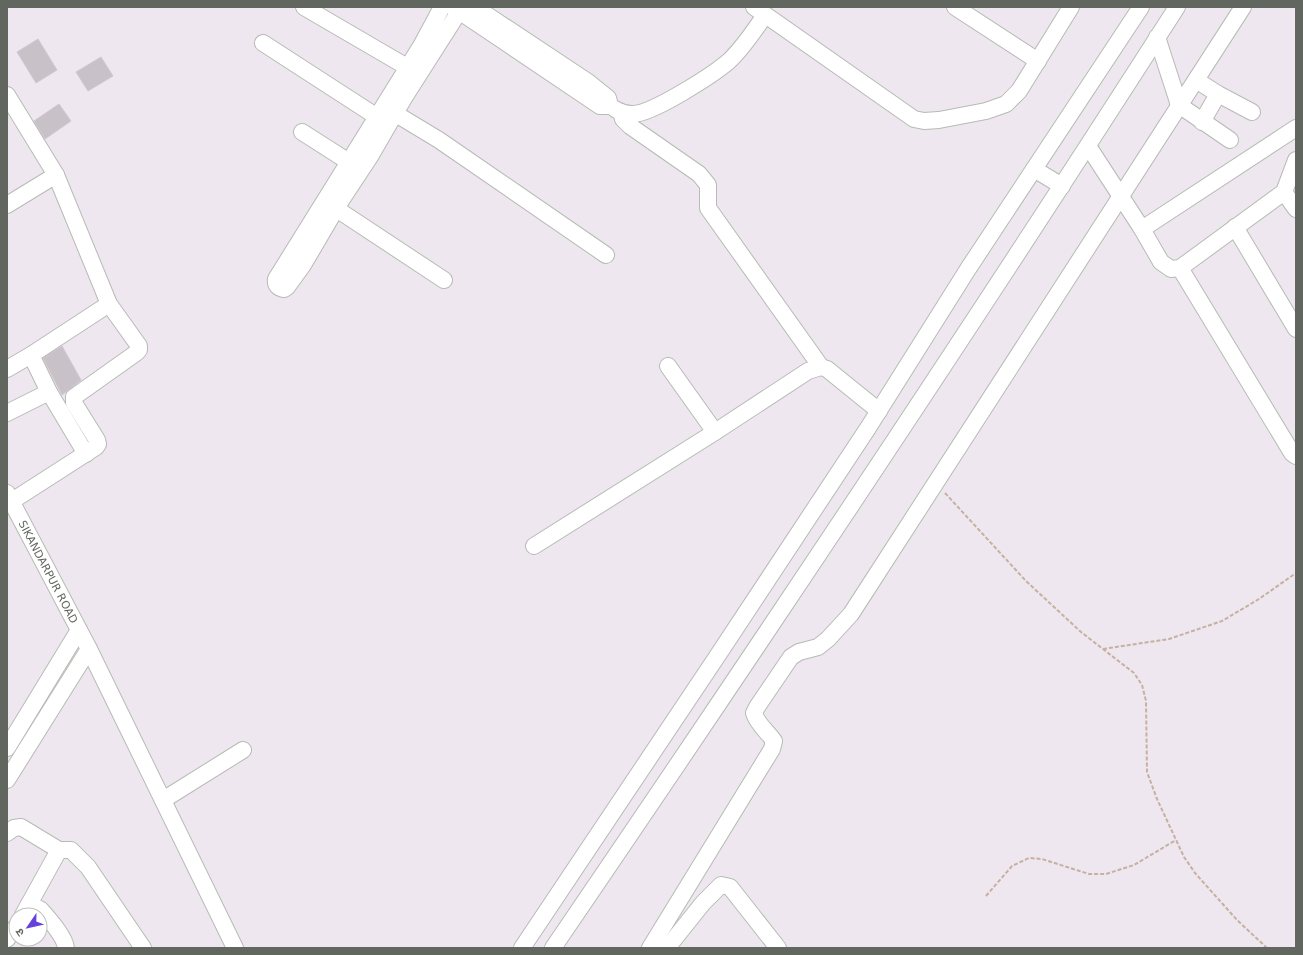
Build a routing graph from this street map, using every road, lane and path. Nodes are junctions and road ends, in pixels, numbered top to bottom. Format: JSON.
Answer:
{"nodes":[{"id":1,"x":304,"y":7,"type":"edge"},
{"id":2,"x":442,"y":7,"type":"edge"},
{"id":3,"x":955,"y":7,"type":"edge"},
{"id":4,"x":1071,"y":7,"type":"edge"},
{"id":5,"x":1141,"y":7,"type":"edge"},
{"id":6,"x":1177,"y":7,"type":"edge"},
{"id":7,"x":1243,"y":7,"type":"edge"},
{"id":8,"x":462,"y":8,"type":"edge"},
{"id":9,"x":760,"y":11,"type":"edge"},
{"id":10,"x":1158,"y":37,"type":"junction"},
{"id":11,"x":263,"y":42,"type":"dead end"},
{"id":12,"x":1038,"y":61,"type":"junction"},
{"id":13,"x":407,"y":67,"type":"junction"},
{"id":14,"x":1196,"y":80,"type":"junction"},
{"id":15,"x":1218,"y":94,"type":"junction"},
{"id":16,"x":8,"y":100,"type":"edge"},
{"id":17,"x":1179,"y":105,"type":"junction"},
{"id":18,"x":615,"y":109,"type":"junction"},
{"id":19,"x":1252,"y":112,"type":"dead end"},
{"id":20,"x":386,"y":115,"type":"junction"},
{"id":21,"x":1202,"y":122,"type":"junction"},
{"id":22,"x":1296,"y":128,"type":"edge"},
{"id":23,"x":302,"y":132,"type":"dead end"},
{"id":24,"x":1230,"y":140,"type":"dead end"},
{"id":25,"x":1088,"y":146,"type":"junction"},
{"id":26,"x":1296,"y":160,"type":"edge"},
{"id":27,"x":349,"y":162,"type":"junction"},
{"id":28,"x":1034,"y":169,"type":"junction"},
{"id":29,"x":56,"y":175,"type":"junction"},
{"id":30,"x":1062,"y":186,"type":"junction"},
{"id":31,"x":1284,"y":192,"type":"junction"},
{"id":32,"x":1122,"y":197,"type":"junction"},
{"id":33,"x":7,"y":205,"type":"edge"},
{"id":34,"x":330,"y":205,"type":"junction"},
{"id":35,"x":1296,"y":209,"type":"edge"},
{"id":36,"x":1235,"y":228,"type":"junction"},
{"id":37,"x":1142,"y":229,"type":"junction"},
{"id":38,"x":606,"y":255,"type":"dead end"},
{"id":39,"x":1180,"y":268,"type":"junction"},
{"id":40,"x":444,"y":280,"type":"dead end"},
{"id":41,"x":109,"y":304,"type":"junction"},
{"id":42,"x":1296,"y":329,"type":"edge"},
{"id":43,"x":31,"y":355,"type":"junction"},
{"id":44,"x":668,"y":366,"type":"dead end"},
{"id":45,"x":821,"y":367,"type":"junction"},
{"id":46,"x":7,"y":369,"type":"edge"},
{"id":47,"x":49,"y":392,"type":"junction"},
{"id":48,"x":879,"y":411,"type":"junction"},
{"id":49,"x":7,"y":413,"type":"edge"},
{"id":50,"x":715,"y":432,"type":"junction"},
{"id":51,"x":86,"y":454,"type":"junction"},
{"id":52,"x":1296,"y":456,"type":"edge"},
{"id":53,"x":936,"y":484,"type":"junction"},
{"id":54,"x":9,"y":497,"type":"edge"},
{"id":55,"x":534,"y":546,"type":"dead end"},
{"id":56,"x":1296,"y":572,"type":"edge"},
{"id":57,"x":79,"y":630,"type":"junction"},
{"id":58,"x":89,"y":649,"type":"junction"},
{"id":59,"x":1102,"y":649,"type":"junction"},
{"id":60,"x":7,"y":748,"type":"edge"},
{"id":61,"x":243,"y":750,"type":"dead end"},
{"id":62,"x":7,"y":780,"type":"edge"},
{"id":63,"x":163,"y":800,"type":"junction"},
{"id":64,"x":7,"y":832,"type":"edge"},
{"id":65,"x":1176,"y":840,"type":"junction"},
{"id":66,"x":59,"y":850,"type":"junction"},
{"id":67,"x":986,"y":896,"type":"dead end"},
{"id":68,"x":28,"y":907,"type":"edge"},
{"id":69,"x":48,"y":918,"type":"edge"},
{"id":70,"x":66,"y":948,"type":"edge"},
{"id":71,"x":143,"y":948,"type":"edge"},
{"id":72,"x":236,"y":948,"type":"edge"},
{"id":73,"x":522,"y":948,"type":"edge"},
{"id":74,"x":553,"y":948,"type":"edge"},
{"id":75,"x":650,"y":948,"type":"edge"},
{"id":76,"x":667,"y":948,"type":"edge"},
{"id":77,"x":778,"y":948,"type":"edge"},
{"id":78,"x":1268,"y":948,"type":"edge"}],
"edges":[{"from":1,"to":13,"type":"street"},
{"from":2,"to":13,"type":"street"},
{"from":3,"to":12,"type":"street"},
{"from":4,"to":12,"type":"street"},
{"from":5,"to":28,"type":"street"},
{"from":6,"to":10,"type":"street"},
{"from":7,"to":14,"type":"street"},
{"from":8,"to":18,"type":"street"},
{"from":8,"to":20,"type":"street"},
{"from":9,"to":12,"type":"street"},
{"from":9,"to":18,"type":"street"},
{"from":10,"to":17,"type":"street"},
{"from":10,"to":25,"type":"street"},
{"from":11,"to":20,"type":"street"},
{"from":13,"to":20,"type":"street"},
{"from":14,"to":15,"type":"street"},
{"from":14,"to":17,"type":"street"},
{"from":15,"to":19,"type":"street"},
{"from":15,"to":21,"type":"street"},
{"from":16,"to":29,"type":"street"},
{"from":17,"to":21,"type":"street"},
{"from":17,"to":32,"type":"street"},
{"from":18,"to":45,"type":"street"},
{"from":20,"to":27,"type":"street"},
{"from":20,"to":34,"type":"street"},
{"from":20,"to":38,"type":"street"},
{"from":21,"to":24,"type":"street"},
{"from":22,"to":37,"type":"street"},
{"from":23,"to":27,"type":"street"},
{"from":25,"to":30,"type":"street"},
{"from":25,"to":32,"type":"street"},
{"from":26,"to":31,"type":"street"},
{"from":27,"to":34,"type":"street"},
{"from":28,"to":30,"type":"street"},
{"from":28,"to":48,"type":"street"},
{"from":29,"to":33,"type":"street"},
{"from":29,"to":41,"type":"street"},
{"from":30,"to":74,"type":"street"},
{"from":31,"to":35,"type":"street"},
{"from":31,"to":36,"type":"street"},
{"from":32,"to":37,"type":"street"},
{"from":32,"to":53,"type":"street"},
{"from":34,"to":34,"type":"street"},
{"from":34,"to":40,"type":"street"},
{"from":36,"to":39,"type":"street"},
{"from":36,"to":42,"type":"street"},
{"from":37,"to":39,"type":"street"},
{"from":39,"to":52,"type":"street"},
{"from":41,"to":43,"type":"street"},
{"from":41,"to":51,"type":"street"},
{"from":43,"to":46,"type":"street"},
{"from":43,"to":47,"type":"street"},
{"from":44,"to":50,"type":"street"},
{"from":45,"to":48,"type":"street"},
{"from":45,"to":50,"type":"street"},
{"from":47,"to":49,"type":"street"},
{"from":47,"to":51,"type":"street"},
{"from":48,"to":73,"type":"street"},
{"from":50,"to":55,"type":"street"},
{"from":51,"to":54,"type":"street"},
{"from":53,"to":59,"type":"path"},
{"from":53,"to":75,"type":"street"},
{"from":54,"to":57,"type":"street","name":"SIKANDARPUR ROAD"},
{"from":56,"to":59,"type":"path"},
{"from":57,"to":58,"type":"street","name":"SIKANDARPUR ROAD"},
{"from":57,"to":60,"type":"street"},
{"from":58,"to":62,"type":"street"},
{"from":58,"to":63,"type":"street","name":"SIKANDARPUR ROAD"},
{"from":59,"to":65,"type":"path"},
{"from":61,"to":63,"type":"street"},
{"from":63,"to":72,"type":"street","name":"SIKANDARPUR ROAD"},
{"from":64,"to":66,"type":"street"},
{"from":65,"to":67,"type":"path"},
{"from":65,"to":78,"type":"path"},
{"from":66,"to":68,"type":"street"},
{"from":66,"to":71,"type":"street"},
{"from":69,"to":70,"type":"street"},
{"from":76,"to":77,"type":"street"}]}
